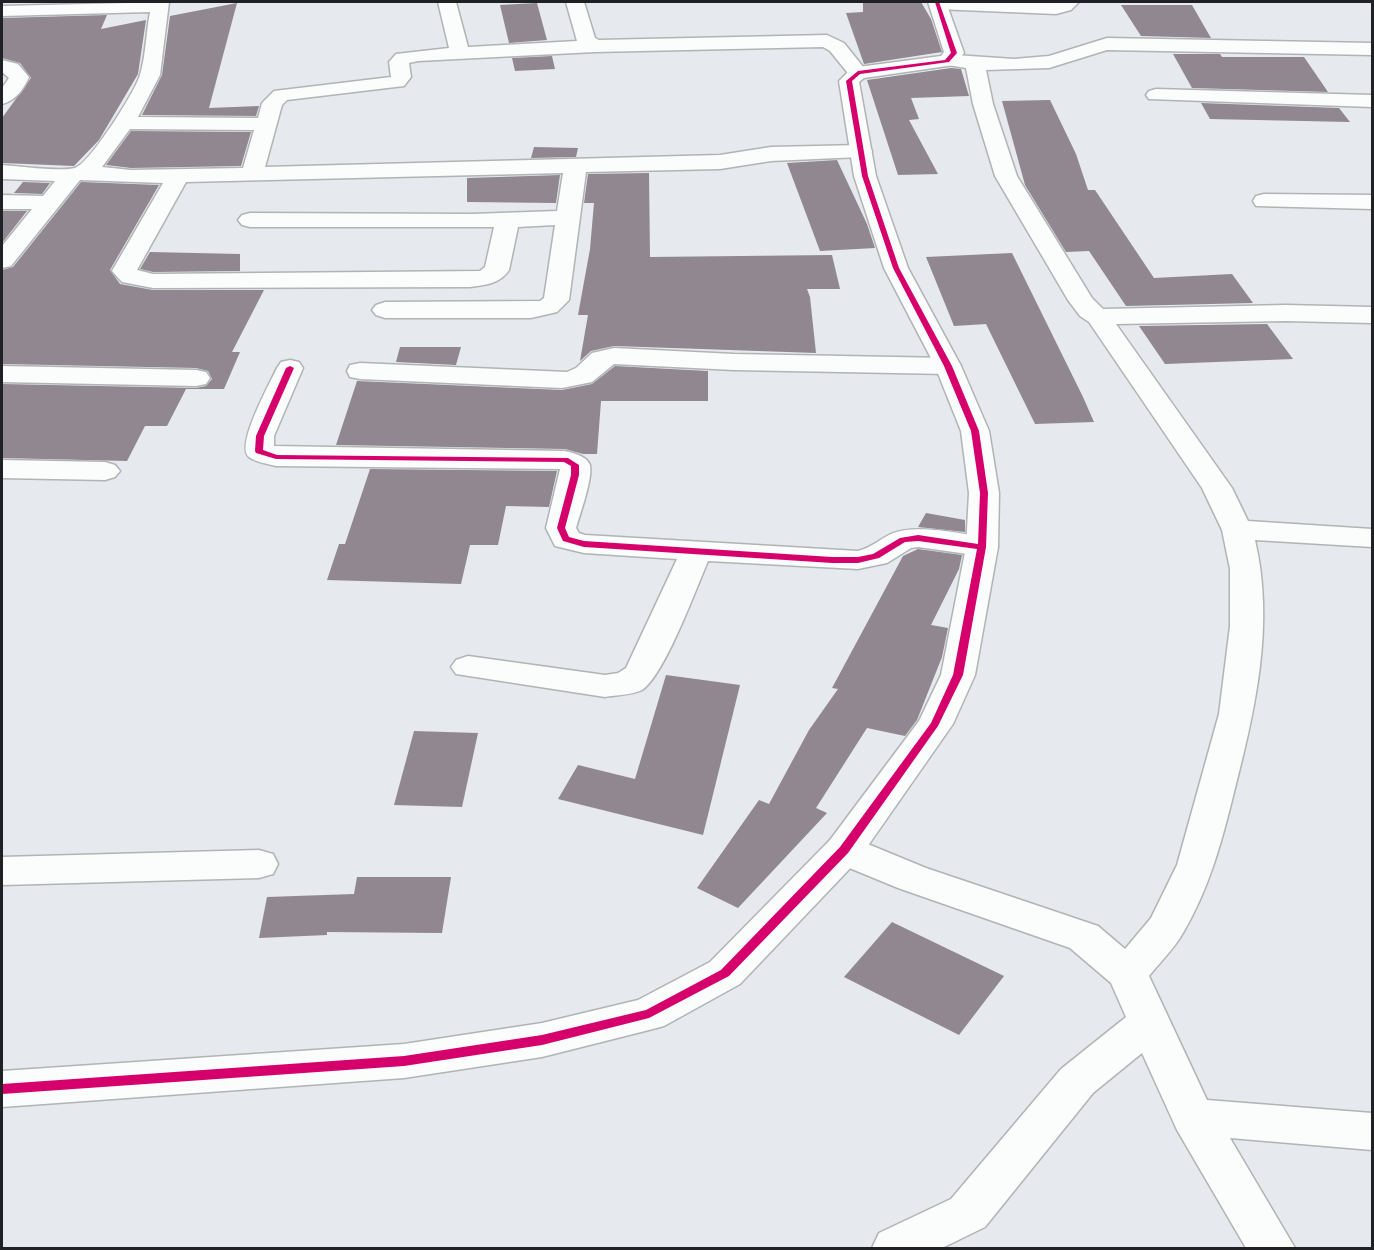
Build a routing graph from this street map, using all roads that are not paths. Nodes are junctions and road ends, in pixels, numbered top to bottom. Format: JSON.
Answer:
{"nodes":[{"id":1,"x":447,"y":2,"type":"edge"},
{"id":2,"x":574,"y":2,"type":"edge"},
{"id":3,"x":1070,"y":2,"type":"edge"},
{"id":4,"x":937,"y":3,"type":"edge"},
{"id":5,"x":159,"y":4,"type":"edge"},
{"id":6,"x":2,"y":11,"type":"edge"},
{"id":7,"x":595,"y":46,"type":"junction"},
{"id":8,"x":1372,"y":50,"type":"edge"},
{"id":9,"x":460,"y":52,"type":"junction"},
{"id":10,"x":947,"y":60,"type":"junction"},
{"id":11,"x":975,"y":63,"type":"junction"},
{"id":12,"x":2,"y":66,"type":"edge"},
{"id":13,"x":858,"y":73,"type":"junction"},
{"id":14,"x":1156,"y":95,"type":"dead end"},
{"id":15,"x":2,"y":98,"type":"edge"},
{"id":16,"x":1372,"y":101,"type":"edge"},
{"id":17,"x":124,"y":123,"type":"junction"},
{"id":18,"x":266,"y":124,"type":"junction"},
{"id":19,"x":861,"y":151,"type":"junction"},
{"id":20,"x":580,"y":166,"type":"junction"},
{"id":21,"x":2,"y":172,"type":"edge"},
{"id":22,"x":253,"y":172,"type":"junction"},
{"id":23,"x":78,"y":173,"type":"junction"},
{"id":24,"x":179,"y":175,"type":"junction"},
{"id":25,"x":1264,"y":201,"type":"dead end"},
{"id":26,"x":2,"y":202,"type":"edge"},
{"id":27,"x":1372,"y":202,"type":"edge"},
{"id":28,"x":50,"y":203,"type":"junction"},
{"id":29,"x":567,"y":218,"type":"junction"},
{"id":30,"x":250,"y":220,"type":"dead end"},
{"id":31,"x":507,"y":221,"type":"junction"},
{"id":32,"x":2,"y":261,"type":"edge"},
{"id":33,"x":385,"y":310,"type":"dead end"},
{"id":34,"x":1372,"y":315,"type":"edge"},
{"id":35,"x":1098,"y":317,"type":"junction"},
{"id":36,"x":948,"y":366,"type":"junction"},
{"id":37,"x":290,"y":368,"type":"dead end"},
{"id":38,"x":360,"y":370,"type":"dead end"},
{"id":39,"x":2,"y":374,"type":"edge"},
{"id":40,"x":196,"y":378,"type":"dead end"},
{"id":41,"x":2,"y":470,"type":"edge"},
{"id":42,"x":105,"y":471,"type":"dead end"},
{"id":43,"x":1237,"y":530,"type":"junction"},
{"id":44,"x":1372,"y":538,"type":"edge"},
{"id":45,"x":982,"y":547,"type":"junction"},
{"id":46,"x":697,"y":551,"type":"junction"},
{"id":47,"x":468,"y":667,"type":"dead end"},
{"id":48,"x":843,"y":850,"type":"junction"},
{"id":49,"x":259,"y":864,"type":"dead end"},
{"id":50,"x":2,"y":871,"type":"edge"},
{"id":51,"x":1127,"y":974,"type":"junction"},
{"id":52,"x":1151,"y":1021,"type":"junction"},
{"id":53,"x":2,"y":1089,"type":"edge"},
{"id":54,"x":1193,"y":1118,"type":"junction"},
{"id":55,"x":1372,"y":1132,"type":"edge"},
{"id":56,"x":896,"y":1248,"type":"edge"},
{"id":57,"x":1271,"y":1248,"type":"edge"}],
"edges":[{"from":1,"to":9,"type":"street"},
{"from":2,"to":7,"type":"street"},
{"from":3,"to":4,"type":"street"},
{"from":4,"to":10,"type":"street"},
{"from":5,"to":6,"type":"street"},
{"from":5,"to":17,"type":"street"},
{"from":7,"to":9,"type":"street"},
{"from":7,"to":13,"type":"street"},
{"from":8,"to":11,"type":"street"},
{"from":9,"to":18,"type":"street"},
{"from":10,"to":11,"type":"street"},
{"from":10,"to":13,"type":"street"},
{"from":11,"to":35,"type":"street"},
{"from":12,"to":15,"type":"street"},
{"from":13,"to":19,"type":"street"},
{"from":14,"to":16,"type":"street"},
{"from":17,"to":18,"type":"street"},
{"from":17,"to":23,"type":"street"},
{"from":18,"to":22,"type":"street"},
{"from":19,"to":20,"type":"street"},
{"from":19,"to":36,"type":"street"},
{"from":20,"to":22,"type":"street"},
{"from":20,"to":29,"type":"street"},
{"from":21,"to":23,"type":"street"},
{"from":22,"to":24,"type":"street"},
{"from":23,"to":24,"type":"street"},
{"from":23,"to":28,"type":"street"},
{"from":24,"to":31,"type":"street"},
{"from":25,"to":27,"type":"street"},
{"from":26,"to":28,"type":"street"},
{"from":28,"to":32,"type":"street"},
{"from":29,"to":31,"type":"street"},
{"from":29,"to":33,"type":"street"},
{"from":30,"to":31,"type":"street"},
{"from":34,"to":35,"type":"street"},
{"from":35,"to":43,"type":"street"},
{"from":36,"to":38,"type":"street"},
{"from":36,"to":45,"type":"street"},
{"from":37,"to":46,"type":"street"},
{"from":39,"to":40,"type":"street"},
{"from":41,"to":42,"type":"street"},
{"from":43,"to":44,"type":"street"},
{"from":43,"to":51,"type":"street"},
{"from":45,"to":46,"type":"street"},
{"from":45,"to":48,"type":"street"},
{"from":46,"to":47,"type":"street"},
{"from":48,"to":51,"type":"street"},
{"from":48,"to":53,"type":"street"},
{"from":49,"to":50,"type":"street"},
{"from":51,"to":52,"type":"street"},
{"from":52,"to":54,"type":"street"},
{"from":52,"to":56,"type":"street"},
{"from":54,"to":55,"type":"street"},
{"from":54,"to":57,"type":"street"}]}
